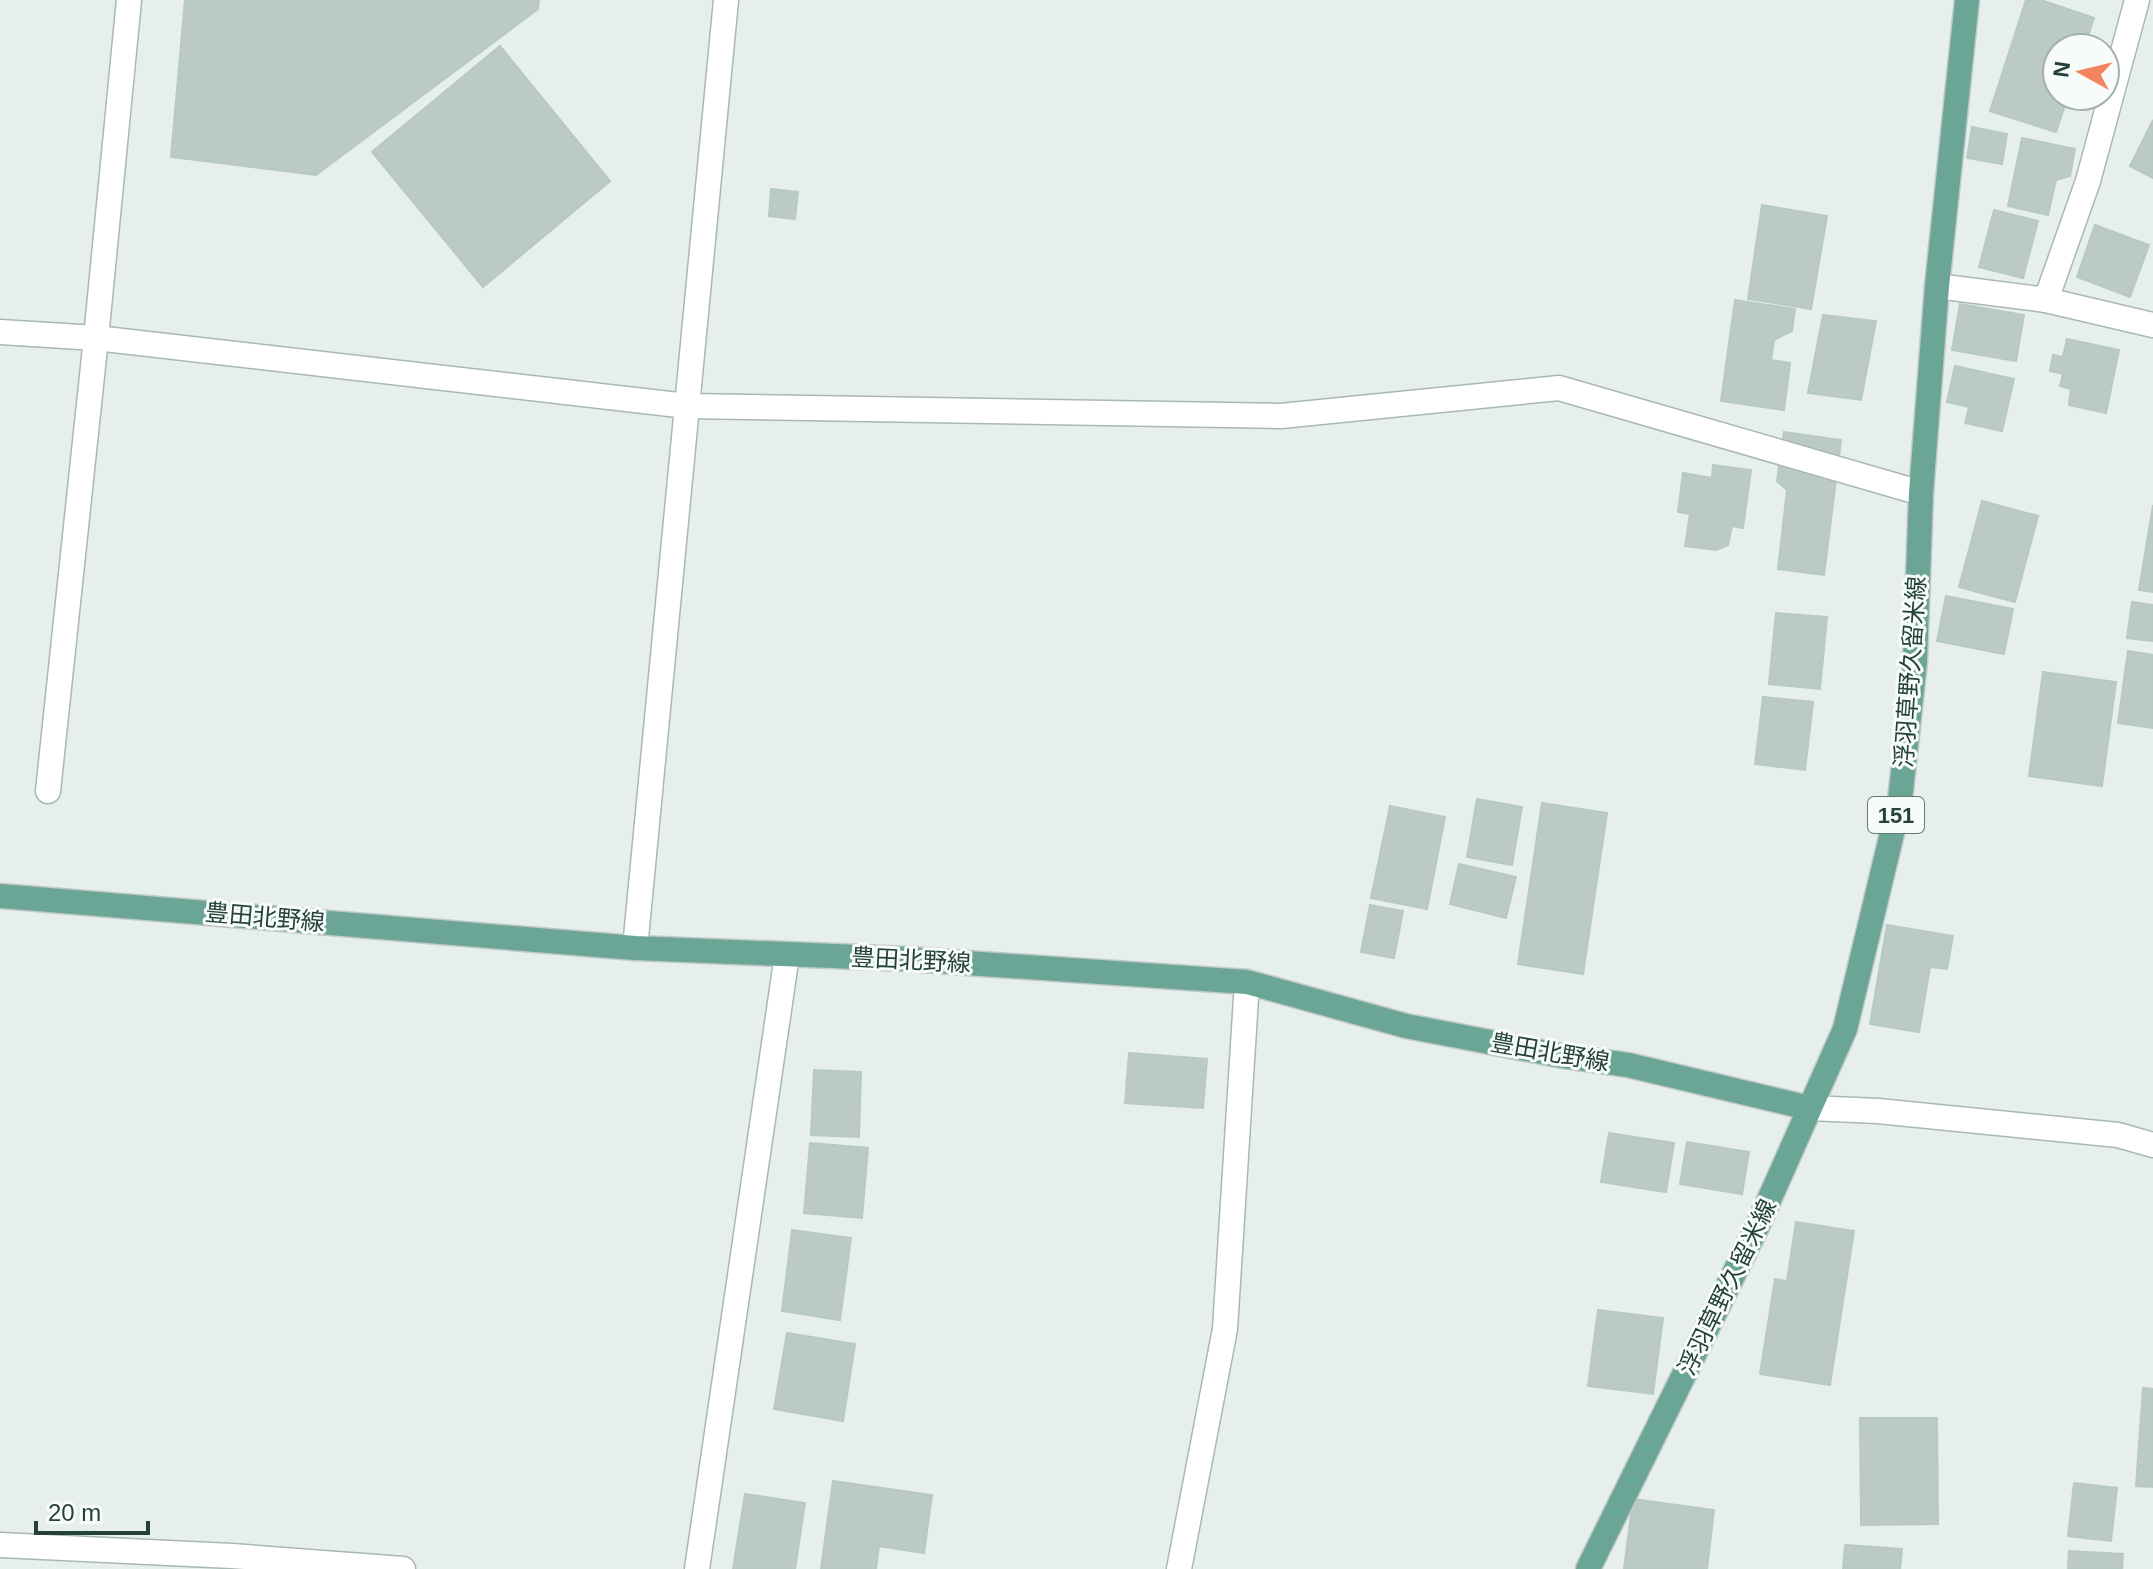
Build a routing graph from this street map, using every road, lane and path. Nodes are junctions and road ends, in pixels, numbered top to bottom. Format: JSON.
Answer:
{"nodes":[{"id":1,"x":129,"y":0,"type":"edge"},
{"id":2,"x":726,"y":0,"type":"edge"},
{"id":3,"x":1967,"y":0,"type":"edge"},
{"id":4,"x":2137,"y":0,"type":"edge"},
{"id":5,"x":1937,"y":286,"type":"junction"},
{"id":6,"x":2046,"y":300,"type":"junction"},
{"id":7,"x":2153,"y":325,"type":"edge"},
{"id":8,"x":0,"y":332,"type":"edge"},
{"id":9,"x":96,"y":338,"type":"junction"},
{"id":10,"x":687,"y":406,"type":"junction"},
{"id":11,"x":1921,"y":493,"type":"junction"},
{"id":12,"x":48,"y":791,"type":"dead end"},
{"id":13,"x":0,"y":896,"type":"edge"},
{"id":14,"x":635,"y":948,"type":"junction"},
{"id":15,"x":787,"y":955,"type":"junction"},
{"id":16,"x":1247,"y":982,"type":"junction"},
{"id":17,"x":1809,"y":1108,"type":"junction"},
{"id":18,"x":2153,"y":1126,"type":"edge"},
{"id":19,"x":2118,"y":1135,"type":"junction"},
{"id":20,"x":2153,"y":1145,"type":"edge"},
{"id":21,"x":0,"y":1545,"type":"edge"},
{"id":22,"x":403,"y":1569,"type":"edge"},
{"id":23,"x":697,"y":1569,"type":"edge"},
{"id":24,"x":1179,"y":1569,"type":"edge"},
{"id":25,"x":1588,"y":1569,"type":"edge"}],
"edges":[{"from":1,"to":9,"type":"street"},
{"from":2,"to":10,"type":"street"},
{"from":3,"to":5,"type":"main road","name":"浮羽草野久留米線","number":"151"},
{"from":4,"to":6,"type":"street"},
{"from":5,"to":6,"type":"street"},
{"from":5,"to":11,"type":"main road","name":"浮羽草野久留米線","number":"151"},
{"from":6,"to":7,"type":"street"},
{"from":8,"to":9,"type":"street"},
{"from":9,"to":10,"type":"street"},
{"from":9,"to":12,"type":"street"},
{"from":10,"to":11,"type":"street"},
{"from":10,"to":14,"type":"street"},
{"from":11,"to":17,"type":"main road","name":"浮羽草野久留米線","number":"151"},
{"from":13,"to":14,"type":"main road","name":"豊田北野線"},
{"from":14,"to":15,"type":"main road","name":"豊田北野線"},
{"from":15,"to":16,"type":"main road","name":"豊田北野線"},
{"from":15,"to":23,"type":"street"},
{"from":16,"to":17,"type":"main road","name":"豊田北野線"},
{"from":16,"to":24,"type":"street"},
{"from":17,"to":19,"type":"street"},
{"from":17,"to":25,"type":"main road","name":"浮羽草野久留米線","number":"151"},
{"from":18,"to":19,"type":"street"},
{"from":19,"to":20,"type":"street"},
{"from":21,"to":22,"type":"street"}]}
